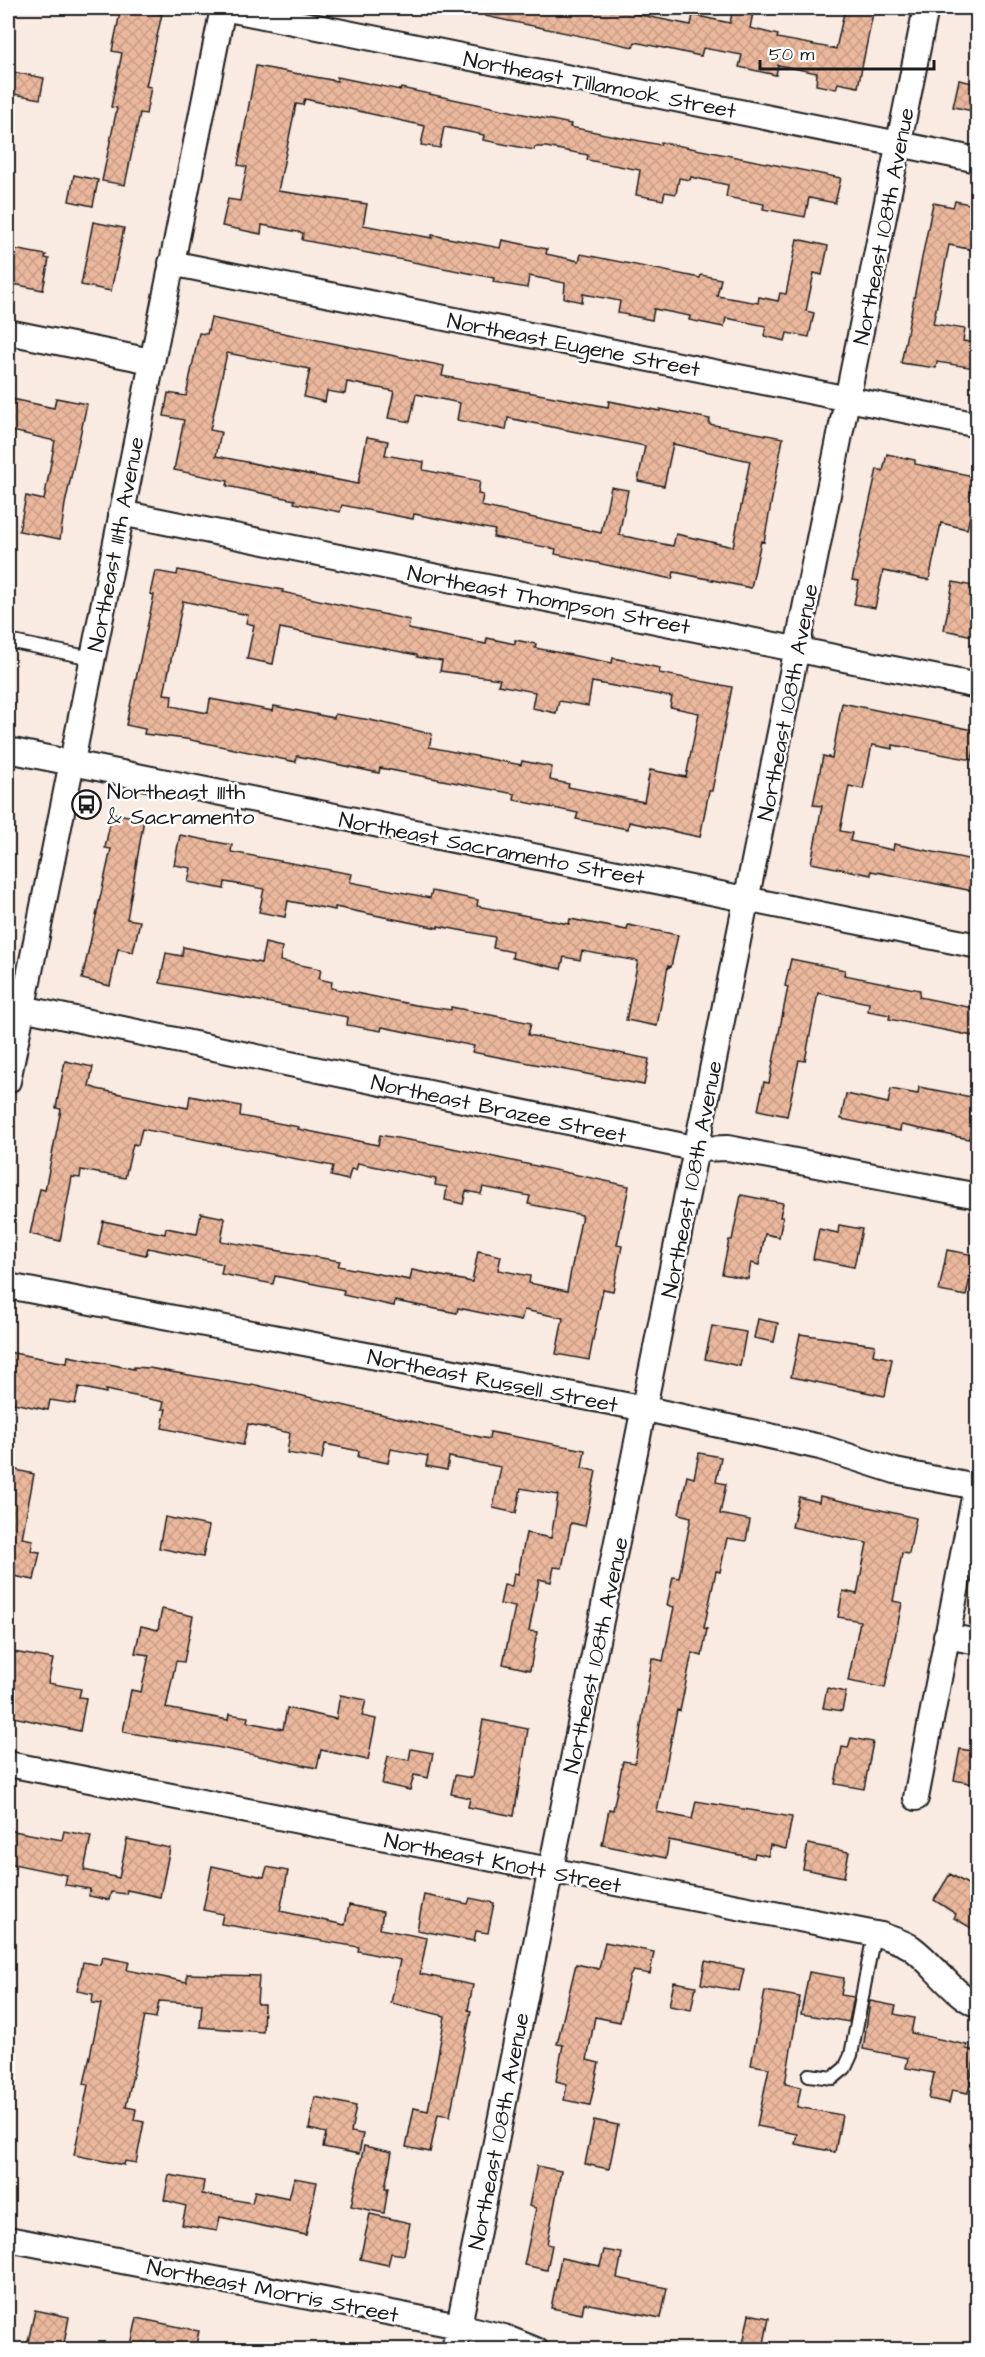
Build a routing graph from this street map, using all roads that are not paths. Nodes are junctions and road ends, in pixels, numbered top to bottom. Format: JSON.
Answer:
{"nodes":[{"id":1,"x":223,"y":8,"type":"edge"},
{"id":2,"x":926,"y":8,"type":"edge"},
{"id":3,"x":899,"y":145,"type":"junction"},
{"id":4,"x":978,"y":160,"type":"edge"},
{"id":5,"x":171,"y":263,"type":"junction"},
{"id":6,"x":8,"y":332,"type":"edge"},
{"id":7,"x":151,"y":361,"type":"junction"},
{"id":8,"x":848,"y":399,"type":"junction"},
{"id":9,"x":978,"y":425,"type":"edge"},
{"id":10,"x":121,"y":513,"type":"junction"},
{"id":11,"x":8,"y":641,"type":"edge"},
{"id":12,"x":798,"y":649,"type":"junction"},
{"id":13,"x":92,"y":658,"type":"junction"},
{"id":14,"x":978,"y":686,"type":"edge"},
{"id":15,"x":8,"y":750,"type":"edge"},
{"id":16,"x":71,"y":763,"type":"junction"},
{"id":17,"x":747,"y":899,"type":"junction"},
{"id":18,"x":978,"y":946,"type":"edge"},
{"id":19,"x":15,"y":1006,"type":"edge"},
{"id":20,"x":8,"y":1081,"type":"edge"},
{"id":21,"x":698,"y":1149,"type":"junction"},
{"id":22,"x":978,"y":1196,"type":"edge"},
{"id":23,"x":8,"y":1286,"type":"edge"},
{"id":24,"x":646,"y":1409,"type":"junction"},
{"id":25,"x":976,"y":1486,"type":"edge"},
{"id":26,"x":946,"y":1636,"type":"junction"},
{"id":27,"x":978,"y":1642,"type":"edge"},
{"id":28,"x":8,"y":1764,"type":"edge"},
{"id":29,"x":916,"y":1798,"type":"dead end"},
{"id":30,"x":551,"y":1872,"type":"junction"},
{"id":31,"x":874,"y":1934,"type":"junction"},
{"id":32,"x":978,"y":2005,"type":"edge"},
{"id":33,"x":809,"y":2075,"type":"dead end"},
{"id":34,"x":8,"y":2239,"type":"edge"},
{"id":35,"x":456,"y":2338,"type":"edge"},
{"id":36,"x":536,"y":2349,"type":"edge"}],
"edges":[{"from":1,"to":3,"type":"street","name":"Northeast Tillamook Street"},
{"from":1,"to":5,"type":"street","name":"Northeast 111th Avenue"},
{"from":2,"to":3,"type":"street","name":"Northeast 108th Avenue"},
{"from":3,"to":4,"type":"street","name":"Northeast Tillamook Street"},
{"from":3,"to":8,"type":"street","name":"Northeast 108th Avenue"},
{"from":5,"to":7,"type":"street","name":"Northeast 111th Avenue"},
{"from":5,"to":8,"type":"street","name":"Northeast Eugene Street"},
{"from":6,"to":7,"type":"street"},
{"from":7,"to":10,"type":"street","name":"Northeast 111th Avenue"},
{"from":8,"to":9,"type":"street","name":"Northeast Eugene Street"},
{"from":8,"to":12,"type":"street","name":"Northeast 108th Avenue"},
{"from":10,"to":12,"type":"street","name":"Northeast Thompson Street"},
{"from":10,"to":13,"type":"street","name":"Northeast 111th Avenue"},
{"from":11,"to":13,"type":"lane"},
{"from":12,"to":14,"type":"street","name":"Northeast Thompson Street"},
{"from":12,"to":17,"type":"street","name":"Northeast 108th Avenue"},
{"from":13,"to":16,"type":"street","name":"Northeast 111th Avenue"},
{"from":15,"to":16,"type":"street","name":"Northeast Sacramento Street"},
{"from":16,"to":17,"type":"street","name":"Northeast Sacramento Street"},
{"from":16,"to":19,"type":"street","name":"Northeast 111th Avenue"},
{"from":17,"to":18,"type":"street","name":"Northeast Sacramento Street"},
{"from":17,"to":21,"type":"street","name":"Northeast 108th Avenue"},
{"from":19,"to":20,"type":"street","name":"Northeast 111th Avenue"},
{"from":19,"to":21,"type":"street","name":"Northeast Brazee Street"},
{"from":21,"to":22,"type":"street","name":"Northeast Brazee Street"},
{"from":21,"to":24,"type":"street","name":"Northeast 108th Avenue"},
{"from":23,"to":24,"type":"street","name":"Northeast Russell Street"},
{"from":24,"to":25,"type":"street","name":"Northeast Russell Street"},
{"from":24,"to":30,"type":"street","name":"Northeast 108th Avenue"},
{"from":25,"to":26,"type":"street"},
{"from":26,"to":27,"type":"street"},
{"from":26,"to":29,"type":"street"},
{"from":28,"to":30,"type":"street","name":"Northeast Knott Street"},
{"from":30,"to":31,"type":"street","name":"Northeast Knott Street"},
{"from":30,"to":35,"type":"street","name":"Northeast 108th Avenue"},
{"from":31,"to":32,"type":"street","name":"Northeast Knott Street"},
{"from":31,"to":33,"type":"lane"},
{"from":34,"to":35,"type":"street","name":"Northeast Morris Street"},
{"from":35,"to":36,"type":"street","name":"Northeast Morris Street"}]}
